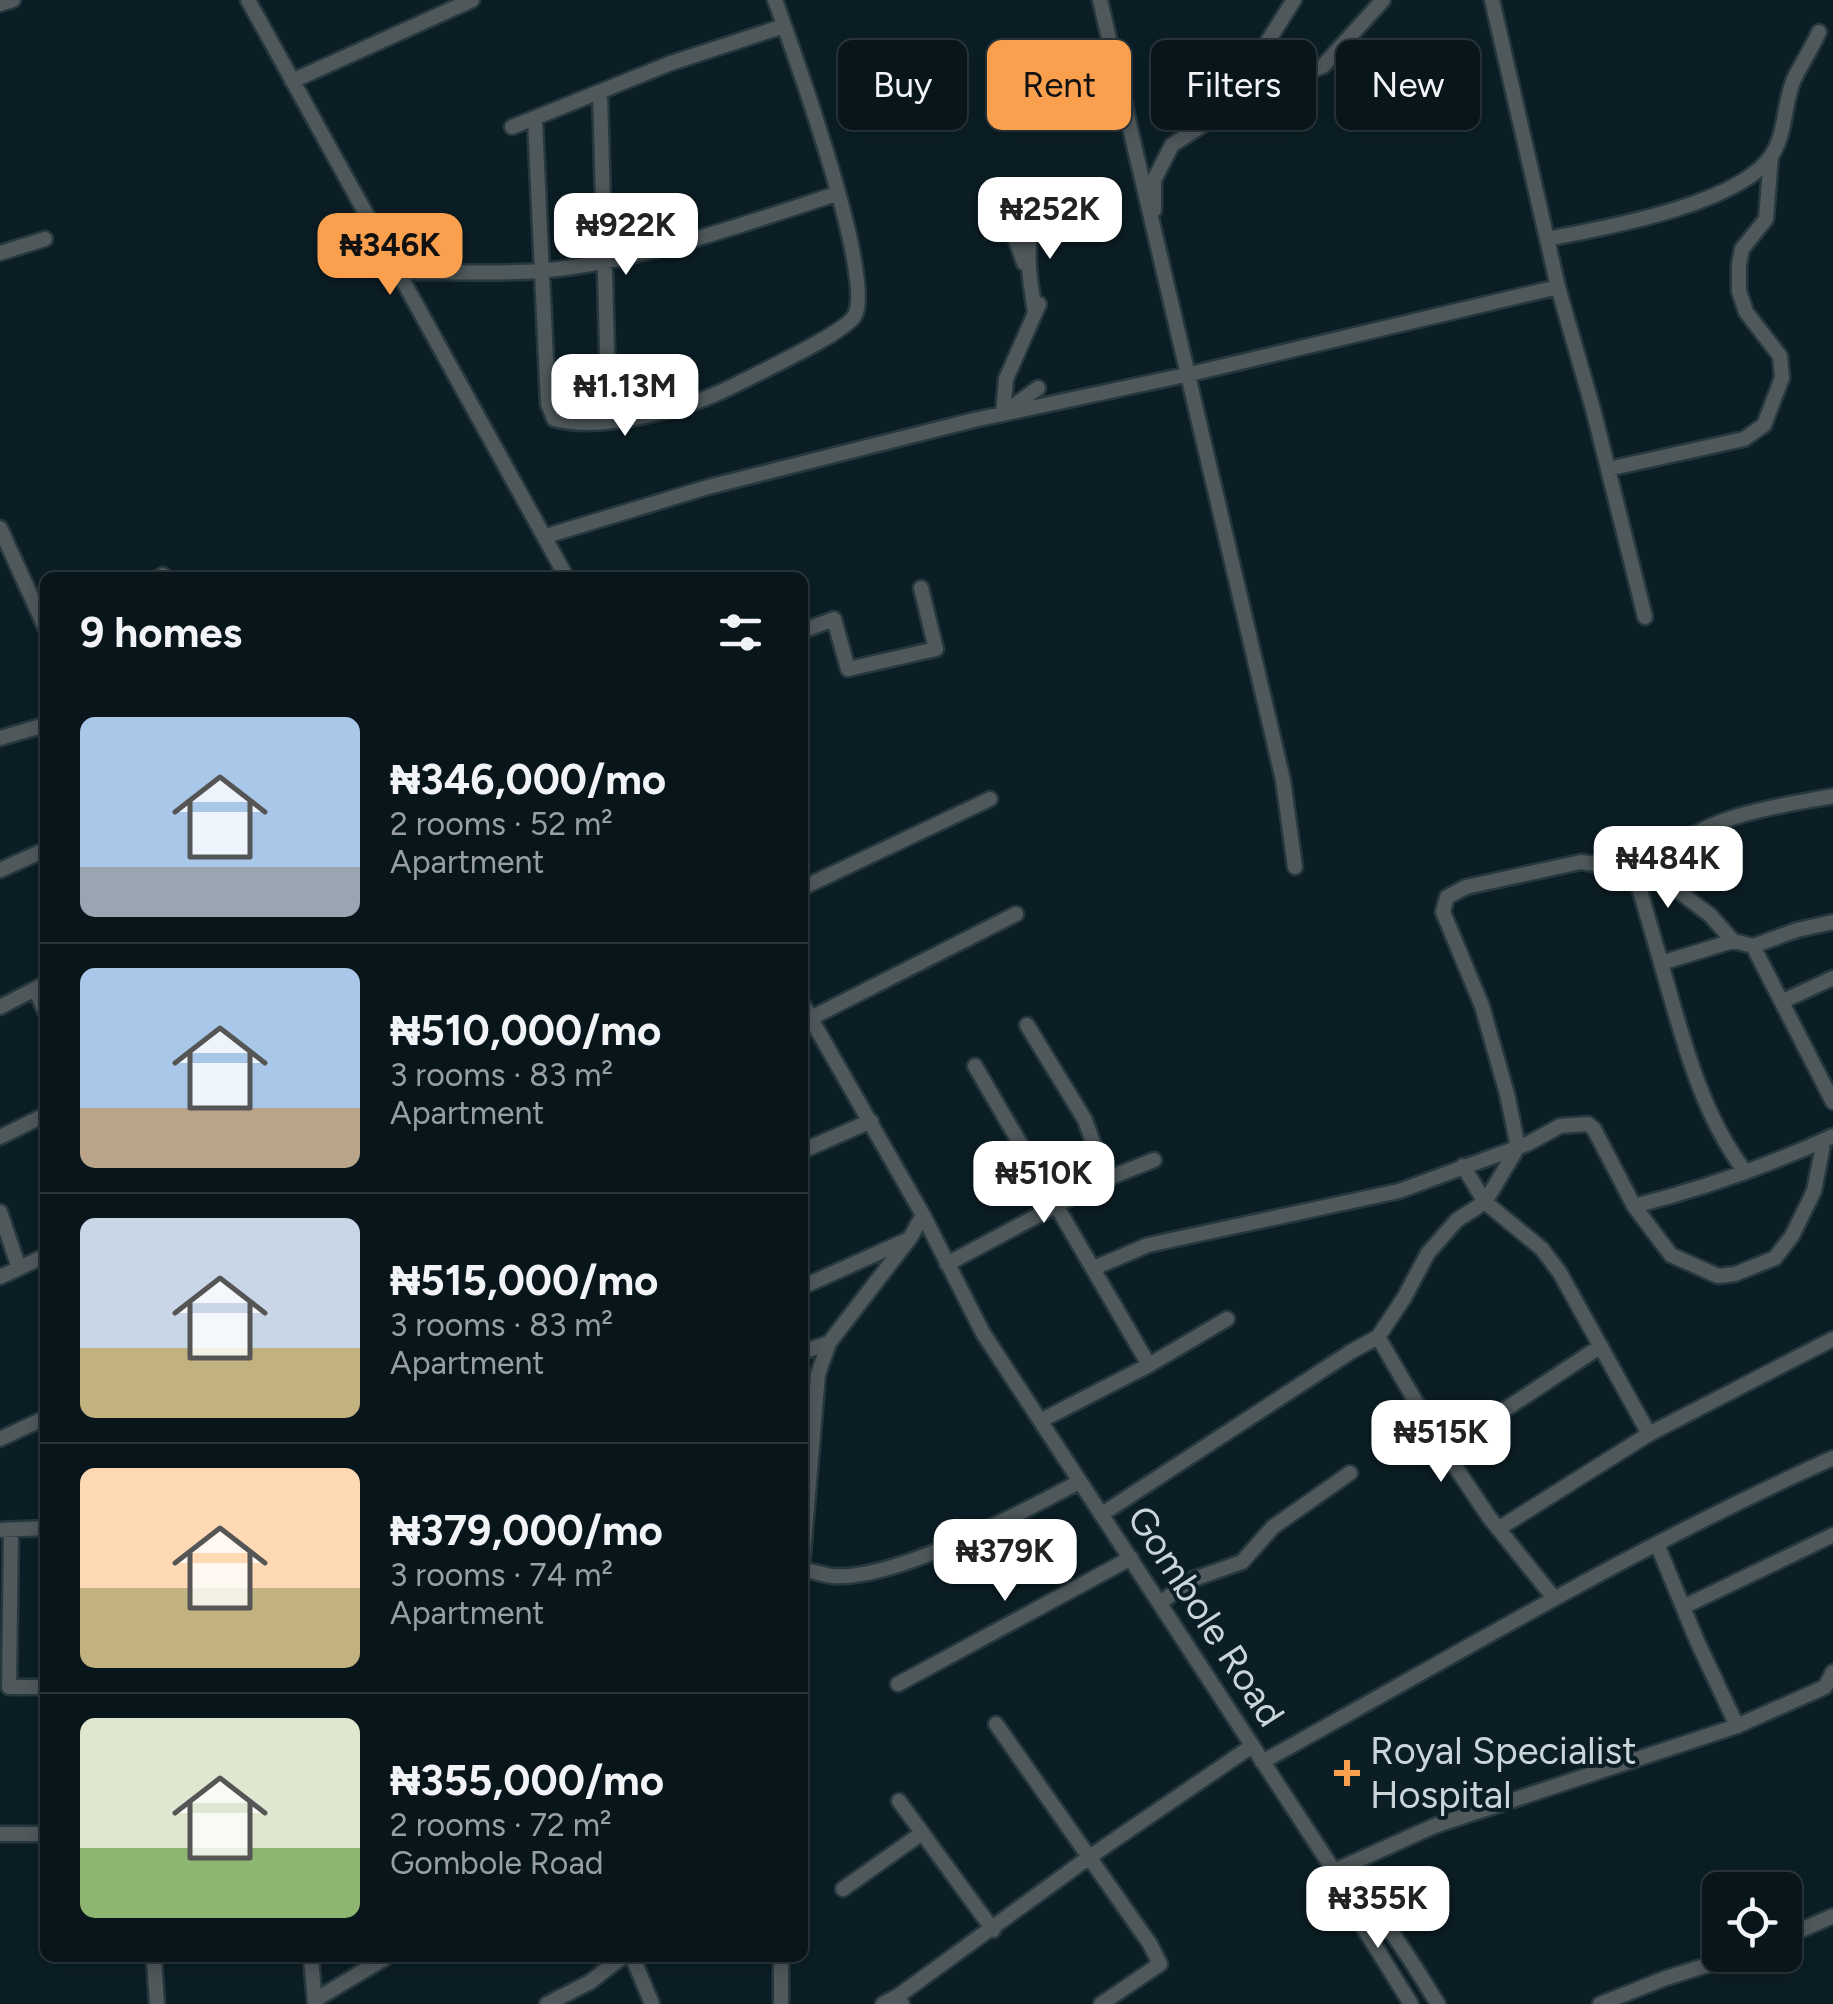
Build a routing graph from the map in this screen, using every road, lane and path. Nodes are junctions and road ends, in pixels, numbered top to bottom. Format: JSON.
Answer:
{"nodes":[{"id":1,"x":13,"y":0,"type":"edge"},
{"id":2,"x":248,"y":0,"type":"edge"},
{"id":3,"x":472,"y":0,"type":"edge"},
{"id":4,"x":775,"y":0,"type":"edge"},
{"id":5,"x":1100,"y":0,"type":"edge"},
{"id":6,"x":1294,"y":0,"type":"edge"},
{"id":7,"x":1383,"y":0,"type":"edge"},
{"id":8,"x":1492,"y":0,"type":"edge"},
{"id":9,"x":0,"y":4,"type":"edge"},
{"id":10,"x":439,"y":8,"type":"edge"},
{"id":11,"x":784,"y":26,"type":"junction"},
{"id":12,"x":1819,"y":32,"type":"dead end"},
{"id":13,"x":1268,"y":40,"type":"edge"},
{"id":14,"x":1316,"y":69,"type":"edge"},
{"id":15,"x":292,"y":81,"type":"junction"},
{"id":16,"x":600,"y":92,"type":"junction"},
{"id":17,"x":535,"y":120,"type":"junction"},
{"id":18,"x":512,"y":127,"type":"dead end"},
{"id":19,"x":1195,"y":130,"type":"edge"},
{"id":20,"x":1771,"y":156,"type":"junction"},
{"id":21,"x":836,"y":194,"type":"junction"},
{"id":22,"x":1002,"y":197,"type":"dead end"},
{"id":23,"x":1038,"y":208,"type":"dead end"},
{"id":24,"x":1154,"y":236,"type":"junction"},
{"id":25,"x":46,"y":239,"type":"dead end"},
{"id":26,"x":1547,"y":239,"type":"junction"},
{"id":27,"x":0,"y":253,"type":"edge"},
{"id":28,"x":605,"y":260,"type":"junction"},
{"id":29,"x":541,"y":270,"type":"junction"},
{"id":30,"x":400,"y":272,"type":"junction"},
{"id":31,"x":1029,"y":278,"type":"junction"},
{"id":32,"x":1558,"y":287,"type":"junction"},
{"id":33,"x":1190,"y":374,"type":"junction"},
{"id":34,"x":1038,"y":388,"type":"dead end"},
{"id":35,"x":1003,"y":414,"type":"junction"},
{"id":36,"x":609,"y":420,"type":"junction"},
{"id":37,"x":1608,"y":468,"type":"junction"},
{"id":38,"x":0,"y":528,"type":"edge"},
{"id":39,"x":546,"y":536,"type":"junction"},
{"id":40,"x":564,"y":572,"type":"edge"},
{"id":41,"x":921,"y":588,"type":"dead end"},
{"id":42,"x":40,"y":616,"type":"edge"},
{"id":43,"x":1645,"y":617,"type":"dead end"},
{"id":44,"x":808,"y":628,"type":"edge"},
{"id":45,"x":40,"y":726,"type":"edge"},
{"id":46,"x":0,"y":738,"type":"edge"},
{"id":47,"x":1833,"y":796,"type":"edge"},
{"id":48,"x":990,"y":798,"type":"dead end"},
{"id":49,"x":40,"y":852,"type":"edge"},
{"id":50,"x":1294,"y":867,"type":"dead end"},
{"id":51,"x":0,"y":870,"type":"edge"},
{"id":52,"x":1634,"y":870,"type":"junction"},
{"id":53,"x":1660,"y":878,"type":"junction"},
{"id":54,"x":808,"y":885,"type":"edge"},
{"id":55,"x":1016,"y":914,"type":"dead end"},
{"id":56,"x":1833,"y":922,"type":"edge"},
{"id":57,"x":1733,"y":941,"type":"junction"},
{"id":58,"x":1754,"y":946,"type":"junction"},
{"id":59,"x":1661,"y":963,"type":"junction"},
{"id":60,"x":1833,"y":978,"type":"edge"},
{"id":61,"x":40,"y":987,"type":"edge"},
{"id":62,"x":1783,"y":1001,"type":"junction"},
{"id":63,"x":0,"y":1007,"type":"edge"},
{"id":64,"x":810,"y":1025,"type":"edge"},
{"id":65,"x":1026,"y":1025,"type":"dead end"},
{"id":66,"x":975,"y":1066,"type":"dead end"},
{"id":67,"x":1833,"y":1102,"type":"edge"},
{"id":68,"x":40,"y":1117,"type":"edge"},
{"id":69,"x":871,"y":1122,"type":"junction"},
{"id":70,"x":0,"y":1137,"type":"edge"},
{"id":71,"x":1829,"y":1138,"type":"edge"},
{"id":72,"x":1518,"y":1147,"type":"junction"},
{"id":73,"x":808,"y":1148,"type":"edge"},
{"id":74,"x":1154,"y":1160,"type":"dead end"},
{"id":75,"x":1463,"y":1166,"type":"junction"},
{"id":76,"x":1744,"y":1170,"type":"junction"},
{"id":77,"x":1106,"y":1179,"type":"junction"},
{"id":78,"x":1485,"y":1202,"type":"junction"},
{"id":79,"x":1058,"y":1206,"type":"junction"},
{"id":80,"x":1634,"y":1206,"type":"junction"},
{"id":81,"x":0,"y":1212,"type":"edge"},
{"id":82,"x":923,"y":1215,"type":"junction"},
{"id":83,"x":910,"y":1238,"type":"junction"},
{"id":84,"x":40,"y":1258,"type":"edge"},
{"id":85,"x":947,"y":1264,"type":"junction"},
{"id":86,"x":19,"y":1268,"type":"junction"},
{"id":87,"x":1094,"y":1268,"type":"junction"},
{"id":88,"x":0,"y":1277,"type":"edge"},
{"id":89,"x":808,"y":1283,"type":"edge"},
{"id":90,"x":1227,"y":1319,"type":"dead end"},
{"id":91,"x":1378,"y":1337,"type":"junction"},
{"id":92,"x":1833,"y":1338,"type":"edge"},
{"id":93,"x":830,"y":1343,"type":"junction"},
{"id":94,"x":1601,"y":1346,"type":"junction"},
{"id":95,"x":808,"y":1350,"type":"edge"},
{"id":96,"x":1148,"y":1364,"type":"junction"},
{"id":97,"x":40,"y":1420,"type":"edge"},
{"id":98,"x":1042,"y":1420,"type":"junction"},
{"id":99,"x":808,"y":1434,"type":"edge"},
{"id":100,"x":1649,"y":1434,"type":"junction"},
{"id":101,"x":0,"y":1440,"type":"edge"},
{"id":102,"x":1444,"y":1450,"type":"junction"},
{"id":103,"x":1833,"y":1458,"type":"edge"},
{"id":104,"x":1350,"y":1473,"type":"dead end"},
{"id":105,"x":1079,"y":1482,"type":"junction"},
{"id":106,"x":1102,"y":1514,"type":"junction"},
{"id":107,"x":40,"y":1528,"type":"edge"},
{"id":108,"x":1498,"y":1529,"type":"junction"},
{"id":109,"x":6,"y":1530,"type":"edge"},
{"id":110,"x":1833,"y":1535,"type":"edge"},
{"id":111,"x":1657,"y":1544,"type":"junction"},
{"id":112,"x":1130,"y":1558,"type":"junction"},
{"id":113,"x":808,"y":1570,"type":"edge"},
{"id":114,"x":1554,"y":1598,"type":"junction"},
{"id":115,"x":1160,"y":1603,"type":"junction"},
{"id":116,"x":1683,"y":1607,"type":"junction"},
{"id":117,"x":1833,"y":1672,"type":"edge"},
{"id":118,"x":898,"y":1684,"type":"dead end"},
{"id":119,"x":40,"y":1688,"type":"edge"},
{"id":120,"x":996,"y":1724,"type":"dead end"},
{"id":121,"x":1737,"y":1726,"type":"junction"},
{"id":122,"x":1252,"y":1746,"type":"junction"},
{"id":123,"x":1262,"y":1762,"type":"junction"},
{"id":124,"x":899,"y":1802,"type":"dead end"},
{"id":125,"x":922,"y":1833,"type":"junction"},
{"id":126,"x":0,"y":1834,"type":"edge"},
{"id":127,"x":40,"y":1834,"type":"edge"},
{"id":128,"x":1088,"y":1858,"type":"junction"},
{"id":129,"x":1336,"y":1874,"type":"junction"},
{"id":130,"x":843,"y":1889,"type":"dead end"},
{"id":131,"x":1832,"y":1922,"type":"edge"},
{"id":132,"x":993,"y":1930,"type":"junction"},
{"id":133,"x":1802,"y":1932,"type":"edge"},
{"id":134,"x":154,"y":1962,"type":"edge"},
{"id":135,"x":310,"y":1962,"type":"edge"},
{"id":136,"x":378,"y":1962,"type":"edge"},
{"id":137,"x":616,"y":1962,"type":"edge"},
{"id":138,"x":635,"y":1962,"type":"edge"},
{"id":139,"x":781,"y":1962,"type":"edge"},
{"id":140,"x":1702,"y":1967,"type":"edge"},
{"id":141,"x":900,"y":2000,"type":"edge"},
{"id":142,"x":315,"y":2002,"type":"edge"},
{"id":143,"x":156,"y":2004,"type":"edge"},
{"id":144,"x":547,"y":2004,"type":"edge"},
{"id":145,"x":652,"y":2004,"type":"edge"},
{"id":146,"x":781,"y":2004,"type":"edge"},
{"id":147,"x":884,"y":2004,"type":"edge"},
{"id":148,"x":1101,"y":2004,"type":"edge"},
{"id":149,"x":1412,"y":2004,"type":"edge"},
{"id":150,"x":1438,"y":2004,"type":"edge"},
{"id":151,"x":1600,"y":2004,"type":"edge"}],
"edges":[{"from":1,"to":9,"type":"street"},
{"from":2,"to":15,"type":"street"},
{"from":3,"to":10,"type":"street"},
{"from":4,"to":11,"type":"street"},
{"from":5,"to":24,"type":"street"},
{"from":6,"to":13,"type":"street"},
{"from":7,"to":14,"type":"street"},
{"from":8,"to":26,"type":"street"},
{"from":10,"to":15,"type":"street"},
{"from":11,"to":16,"type":"street"},
{"from":11,"to":21,"type":"street"},
{"from":12,"to":20,"type":"street"},
{"from":15,"to":30,"type":"street"},
{"from":16,"to":17,"type":"street"},
{"from":16,"to":28,"type":"street"},
{"from":17,"to":18,"type":"street"},
{"from":17,"to":29,"type":"street"},
{"from":19,"to":24,"type":"street"},
{"from":20,"to":26,"type":"street"},
{"from":20,"to":37,"type":"street"},
{"from":21,"to":28,"type":"street"},
{"from":21,"to":36,"type":"street"},
{"from":22,"to":31,"type":"street"},
{"from":23,"to":31,"type":"street"},
{"from":24,"to":33,"type":"street"},
{"from":25,"to":27,"type":"street"},
{"from":26,"to":32,"type":"street"},
{"from":28,"to":29,"type":"street"},
{"from":28,"to":36,"type":"street"},
{"from":29,"to":30,"type":"street"},
{"from":29,"to":36,"type":"street"},
{"from":30,"to":39,"type":"street"},
{"from":31,"to":35,"type":"street"},
{"from":32,"to":33,"type":"street"},
{"from":32,"to":37,"type":"street"},
{"from":33,"to":35,"type":"street"},
{"from":33,"to":50,"type":"street"},
{"from":34,"to":35,"type":"street"},
{"from":35,"to":39,"type":"street"},
{"from":37,"to":43,"type":"street"},
{"from":38,"to":42,"type":"street"},
{"from":39,"to":40,"type":"street"},
{"from":41,"to":44,"type":"street"},
{"from":45,"to":46,"type":"street"},
{"from":47,"to":53,"type":"street"},
{"from":48,"to":54,"type":"street"},
{"from":49,"to":51,"type":"street"},
{"from":52,"to":53,"type":"street"},
{"from":52,"to":59,"type":"street"},
{"from":52,"to":72,"type":"street"},
{"from":53,"to":57,"type":"street"},
{"from":55,"to":64,"type":"street"},
{"from":56,"to":58,"type":"street"},
{"from":57,"to":58,"type":"street"},
{"from":57,"to":59,"type":"street"},
{"from":58,"to":62,"type":"street"},
{"from":59,"to":76,"type":"street"},
{"from":60,"to":62,"type":"street"},
{"from":61,"to":63,"type":"street"},
{"from":62,"to":67,"type":"street"},
{"from":64,"to":69,"type":"street","name":"Gombole Road"},
{"from":65,"to":77,"type":"street"},
{"from":66,"to":79,"type":"street"},
{"from":68,"to":70,"type":"street"},
{"from":69,"to":73,"type":"street"},
{"from":69,"to":82,"type":"street","name":"Gombole Road"},
{"from":71,"to":76,"type":"street"},
{"from":71,"to":80,"type":"street"},
{"from":72,"to":75,"type":"street"},
{"from":72,"to":78,"type":"street"},
{"from":72,"to":80,"type":"street"},
{"from":74,"to":77,"type":"street"},
{"from":75,"to":78,"type":"street"},
{"from":75,"to":87,"type":"street"},
{"from":76,"to":80,"type":"street"},
{"from":77,"to":79,"type":"street"},
{"from":78,"to":91,"type":"street"},
{"from":78,"to":94,"type":"street"},
{"from":79,"to":85,"type":"street"},
{"from":79,"to":87,"type":"street"},
{"from":81,"to":86,"type":"street"},
{"from":82,"to":83,"type":"street"},
{"from":82,"to":85,"type":"street","name":"Gombole Road"},
{"from":83,"to":89,"type":"street"},
{"from":83,"to":93,"type":"street"},
{"from":84,"to":86,"type":"street"},
{"from":85,"to":98,"type":"street","name":"Gombole Road"},
{"from":86,"to":88,"type":"street"},
{"from":87,"to":96,"type":"street"},
{"from":90,"to":96,"type":"street"},
{"from":91,"to":102,"type":"street"},
{"from":91,"to":106,"type":"street"},
{"from":92,"to":100,"type":"street"},
{"from":93,"to":95,"type":"street"},
{"from":93,"to":99,"type":"street"},
{"from":94,"to":100,"type":"street"},
{"from":94,"to":102,"type":"street"},
{"from":96,"to":98,"type":"street"},
{"from":97,"to":101,"type":"street"},
{"from":98,"to":105,"type":"street","name":"Gombole Road"},
{"from":100,"to":108,"type":"street"},
{"from":102,"to":108,"type":"street"},
{"from":103,"to":111,"type":"street"},
{"from":104,"to":115,"type":"street"},
{"from":105,"to":106,"type":"street","name":"Gombole Road"},
{"from":105,"to":113,"type":"street"},
{"from":106,"to":112,"type":"street","name":"Gombole Road"},
{"from":107,"to":109,"type":"street"},
{"from":108,"to":114,"type":"street"},
{"from":109,"to":119,"type":"street"},
{"from":110,"to":116,"type":"street"},
{"from":111,"to":114,"type":"street"},
{"from":111,"to":116,"type":"street"},
{"from":112,"to":115,"type":"street","name":"Gombole Road"},
{"from":112,"to":118,"type":"street"},
{"from":114,"to":123,"type":"street"},
{"from":115,"to":122,"type":"street","name":"Gombole Road"},
{"from":116,"to":121,"type":"street"},
{"from":117,"to":121,"type":"street"},
{"from":120,"to":128,"type":"street"},
{"from":121,"to":129,"type":"street"},
{"from":122,"to":123,"type":"street","name":"Gombole Road"},
{"from":122,"to":128,"type":"street"},
{"from":123,"to":129,"type":"street","name":"Gombole Road"},
{"from":124,"to":125,"type":"street"},
{"from":125,"to":130,"type":"street"},
{"from":125,"to":132,"type":"street"},
{"from":126,"to":127,"type":"street"},
{"from":128,"to":132,"type":"street"},
{"from":128,"to":148,"type":"street"},
{"from":129,"to":149,"type":"street","name":"Gombole Road"},
{"from":129,"to":150,"type":"street"},
{"from":131,"to":133,"type":"street"},
{"from":132,"to":141,"type":"street"},
{"from":134,"to":143,"type":"street"},
{"from":135,"to":142,"type":"street"},
{"from":136,"to":142,"type":"street"},
{"from":137,"to":144,"type":"street"},
{"from":138,"to":145,"type":"street"},
{"from":139,"to":146,"type":"street"},
{"from":140,"to":151,"type":"street"},
{"from":141,"to":147,"type":"street"}]}
